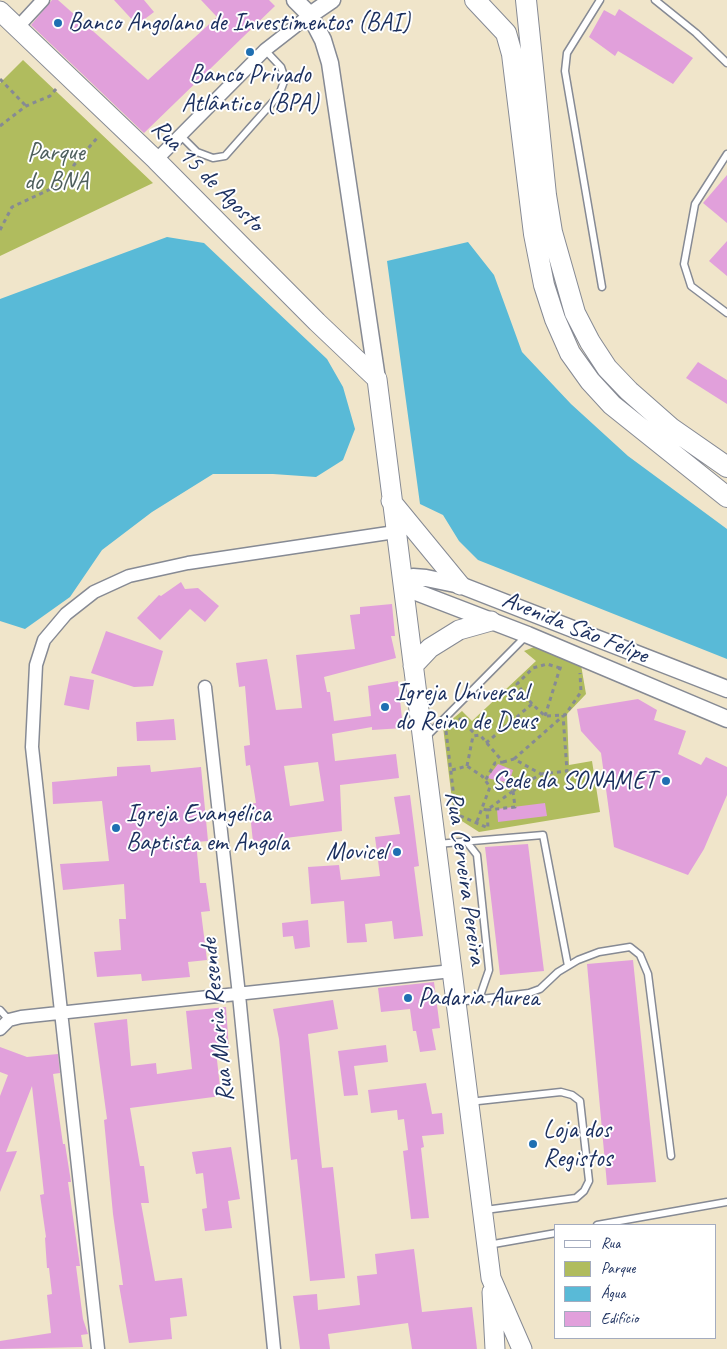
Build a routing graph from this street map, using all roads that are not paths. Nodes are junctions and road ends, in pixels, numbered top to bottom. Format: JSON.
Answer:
{"nodes":[{"id":1,"x":44,"y":0,"type":"edge"},
{"id":2,"x":295,"y":0,"type":"edge"},
{"id":3,"x":332,"y":0,"type":"edge"},
{"id":4,"x":475,"y":0,"type":"edge"},
{"id":5,"x":526,"y":0,"type":"edge"},
{"id":6,"x":600,"y":0,"type":"edge"},
{"id":7,"x":655,"y":0,"type":"edge"},
{"id":8,"x":0,"y":11,"type":"edge"},
{"id":9,"x":310,"y":15,"type":"junction"},
{"id":10,"x":17,"y":28,"type":"junction"},
{"id":11,"x":266,"y":50,"type":"junction"},
{"id":12,"x":727,"y":63,"type":"edge"},
{"id":13,"x":181,"y":136,"type":"junction"},
{"id":14,"x":727,"y":154,"type":"edge"},
{"id":15,"x":156,"y":160,"type":"junction"},
{"id":16,"x":602,"y":287,"type":"dead end"},
{"id":17,"x":727,"y":313,"type":"edge"},
{"id":18,"x":377,"y":379,"type":"junction"},
{"id":19,"x":727,"y":467,"type":"edge"},
{"id":20,"x":727,"y":497,"type":"edge"},
{"id":21,"x":390,"y":498,"type":"junction"},
{"id":22,"x":395,"y":532,"type":"junction"},
{"id":23,"x":403,"y":585,"type":"junction"},
{"id":24,"x":460,"y":585,"type":"junction"},
{"id":25,"x":491,"y":621,"type":"junction"},
{"id":26,"x":528,"y":635,"type":"junction"},
{"id":27,"x":414,"y":666,"type":"junction"},
{"id":28,"x":205,"y":687,"type":"dead end"},
{"id":29,"x":727,"y":689,"type":"edge"},
{"id":30,"x":727,"y":719,"type":"edge"},
{"id":31,"x":422,"y":742,"type":"junction"},
{"id":32,"x":466,"y":841,"type":"junction"},
{"id":33,"x":435,"y":844,"type":"junction"},
{"id":34,"x":568,"y":966,"type":"junction"},
{"id":35,"x":452,"y":971,"type":"junction"},
{"id":36,"x":239,"y":995,"type":"junction"},
{"id":37,"x":479,"y":999,"type":"junction"},
{"id":38,"x":456,"y":1002,"type":"junction"},
{"id":39,"x":0,"y":1010,"type":"edge"},
{"id":40,"x":61,"y":1014,"type":"junction"},
{"id":41,"x":4,"y":1024,"type":"edge"},
{"id":42,"x":468,"y":1102,"type":"junction"},
{"id":43,"x":671,"y":1156,"type":"dead end"},
{"id":44,"x":727,"y":1202,"type":"edge"},
{"id":45,"x":482,"y":1210,"type":"junction"},
{"id":46,"x":603,"y":1224,"type":"edge"},
{"id":47,"x":554,"y":1233,"type":"edge"},
{"id":48,"x":487,"y":1245,"type":"junction"},
{"id":49,"x":491,"y":1278,"type":"junction"},
{"id":50,"x":98,"y":1349,"type":"edge"},
{"id":51,"x":274,"y":1349,"type":"edge"},
{"id":52,"x":495,"y":1349,"type":"edge"},
{"id":53,"x":522,"y":1349,"type":"edge"}],
"edges":[{"from":1,"to":10,"type":"street"},
{"from":2,"to":9,"type":"street"},
{"from":3,"to":9,"type":"street"},
{"from":4,"to":20,"type":"main road"},
{"from":5,"to":19,"type":"main road"},
{"from":6,"to":16,"type":"lane"},
{"from":7,"to":12,"type":"lane"},
{"from":8,"to":10,"type":"main road","name":"Rua 15 de Agosto"},
{"from":9,"to":11,"type":"street"},
{"from":9,"to":18,"type":"street"},
{"from":10,"to":15,"type":"main road","name":"Rua 15 de Agosto"},
{"from":11,"to":13,"type":"street"},
{"from":11,"to":13,"type":"lane"},
{"from":13,"to":15,"type":"street"},
{"from":14,"to":17,"type":"lane"},
{"from":15,"to":18,"type":"main road","name":"Rua 15 de Agosto"},
{"from":18,"to":21,"type":"main road","name":"Rua Cerveira Pereira"},
{"from":21,"to":22,"type":"main road","name":"Rua Cerveira Pereira"},
{"from":21,"to":24,"type":"main road"},
{"from":22,"to":23,"type":"main road","name":"Rua Cerveira Pereira"},
{"from":22,"to":40,"type":"street"},
{"from":23,"to":24,"type":"street","name":"Avenida São Felipe"},
{"from":23,"to":25,"type":"street","name":"Avenida São Felipe"},
{"from":23,"to":27,"type":"main road","name":"Rua Cerveira Pereira"},
{"from":24,"to":29,"type":"street","name":"Avenida São Felipe"},
{"from":25,"to":26,"type":"street","name":"Avenida São Felipe"},
{"from":25,"to":27,"type":"main road"},
{"from":26,"to":30,"type":"street","name":"Avenida São Felipe"},
{"from":26,"to":31,"type":"lane"},
{"from":27,"to":31,"type":"main road","name":"Rua Cerveira Pereira"},
{"from":28,"to":36,"type":"street","name":"Rua Maria Resende"},
{"from":31,"to":33,"type":"main road","name":"Rua Cerveira Pereira"},
{"from":32,"to":33,"type":"lane"},
{"from":32,"to":34,"type":"lane"},
{"from":32,"to":37,"type":"lane"},
{"from":33,"to":35,"type":"main road","name":"Rua Cerveira Pereira"},
{"from":34,"to":37,"type":"lane"},
{"from":34,"to":43,"type":"lane"},
{"from":35,"to":36,"type":"street"},
{"from":35,"to":38,"type":"main road","name":"Rua Cerveira Pereira"},
{"from":36,"to":40,"type":"street"},
{"from":36,"to":51,"type":"street","name":"Rua Maria Resende"},
{"from":37,"to":38,"type":"lane"},
{"from":38,"to":42,"type":"main road","name":"Rua Cerveira Pereira"},
{"from":39,"to":41,"type":"lane"},
{"from":40,"to":41,"type":"street"},
{"from":40,"to":50,"type":"street"},
{"from":42,"to":45,"type":"main road","name":"Rua Cerveira Pereira"},
{"from":42,"to":45,"type":"lane"},
{"from":44,"to":46,"type":"lane"},
{"from":45,"to":48,"type":"main road","name":"Rua Cerveira Pereira"},
{"from":47,"to":48,"type":"lane"},
{"from":48,"to":49,"type":"main road","name":"Rua Cerveira Pereira"},
{"from":49,"to":52,"type":"main road"},
{"from":49,"to":53,"type":"main road","name":"Rua Cerveira Pereira"}]}
